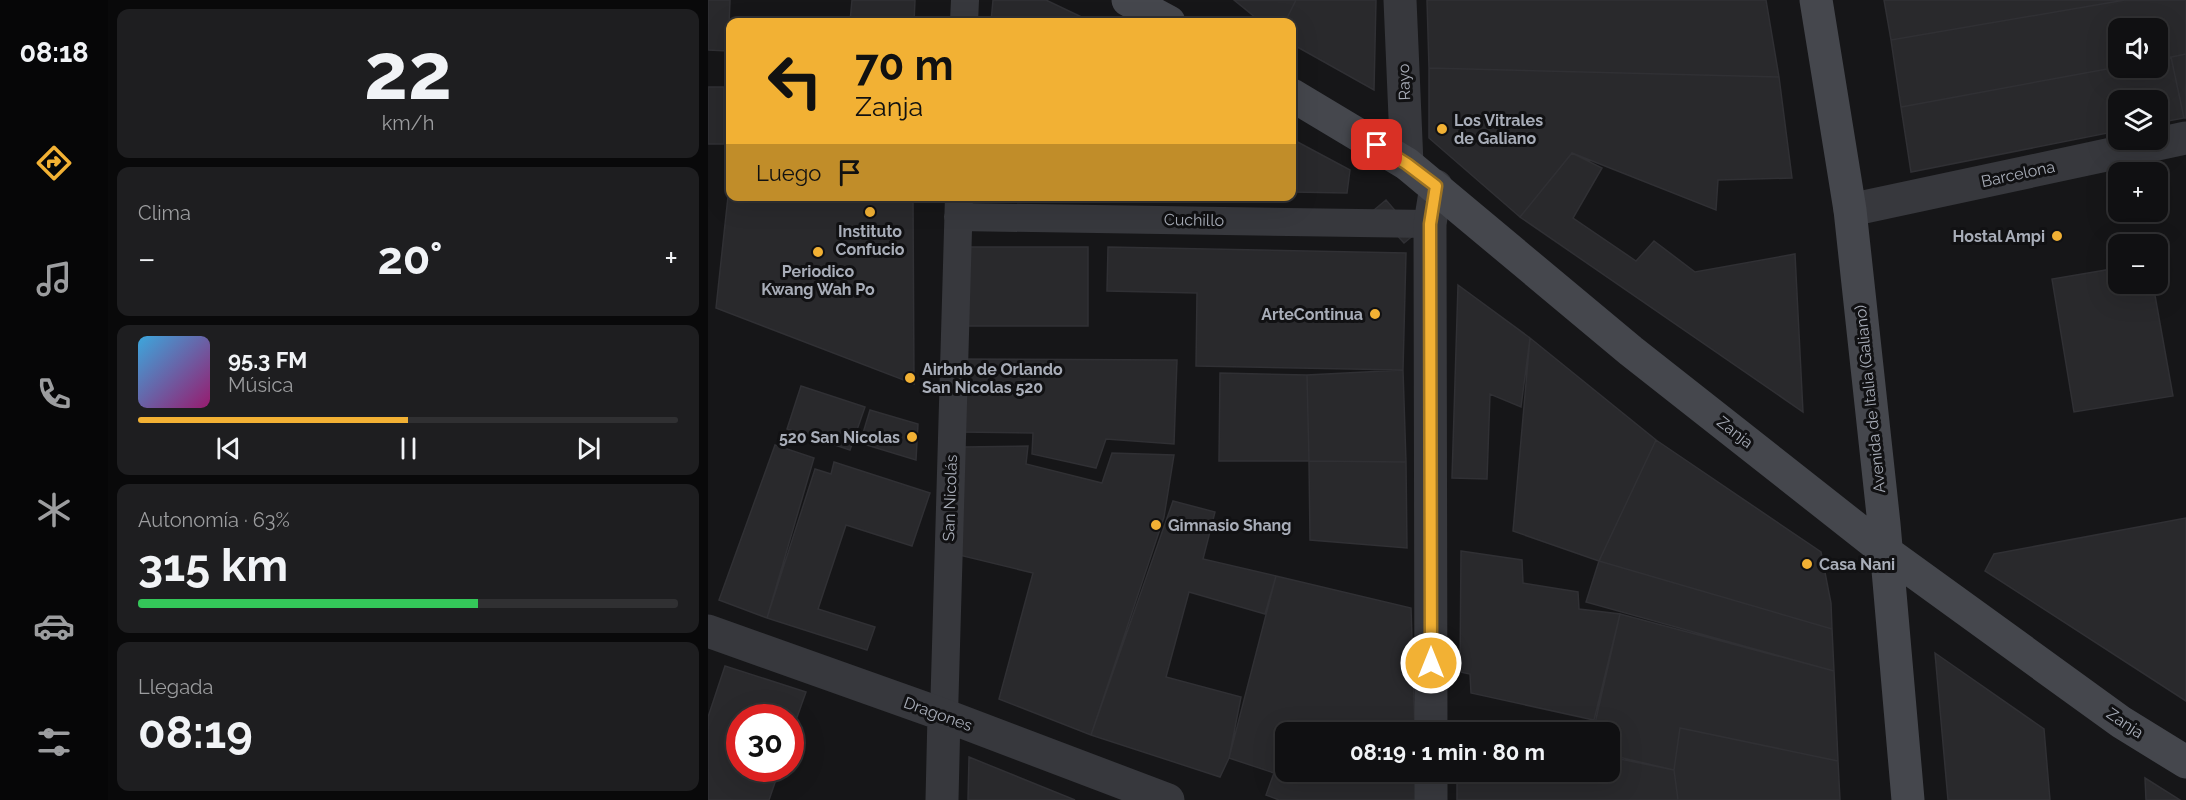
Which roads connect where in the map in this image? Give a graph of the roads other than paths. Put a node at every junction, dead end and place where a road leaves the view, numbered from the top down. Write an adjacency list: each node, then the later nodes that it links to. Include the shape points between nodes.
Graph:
1 (965, 0): 5 (street)
2 (1128, 0): 6 (main road)
3 (1400, 0): 9 (street, Rayo)
4 (1816, 0): 12 (main road, Avenida de Italia (Galiano))
5 (964, 18)
6 (1161, 18)
7 (1296, 96): 9 (main road, Zanja)
8 (2186, 138): 12 (street, Barcelona)
9 (1407, 164): 10 (main road, Zanja)
10 (1436, 186): 13 (street); 14 (main road, Zanja, via 1632,351)
11 (958, 207): 13 (street, Cuchillo); 16 (street, San Nicolás)
12 (1850, 210): 14 (main road, Avenida de Italia (Galiano))
13 (1430, 224): 17 (street)
14 (1885, 551): 18 (main road, Zanja, via 2121,722); 23 (main road, Avenida de Italia (Galiano))
15 (708, 631): 16 (street, Dragones)
16 (944, 715): 20 (street, San Nicolás); 21 (street, Dragones)
17 (1431, 722)
18 (2186, 762)
19 (1431, 782): 22 (street)
20 (942, 800)
21 (1168, 800)
22 (1431, 800)
23 (1908, 800)

